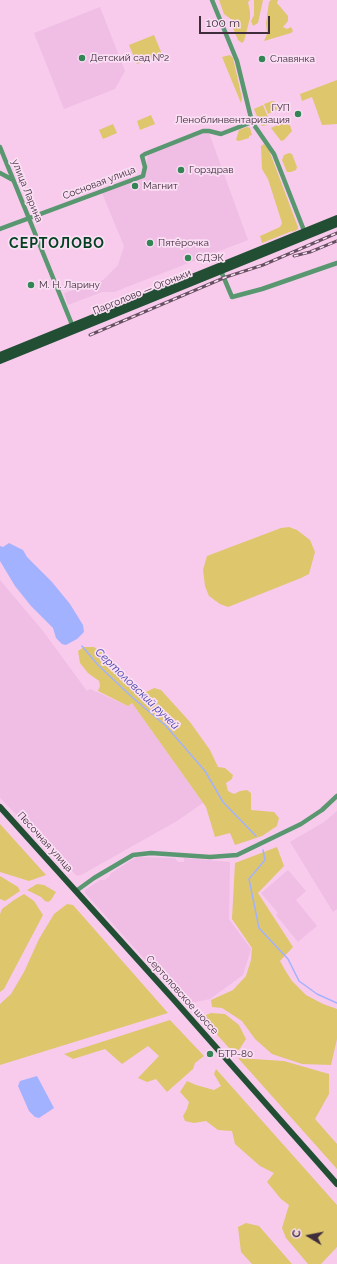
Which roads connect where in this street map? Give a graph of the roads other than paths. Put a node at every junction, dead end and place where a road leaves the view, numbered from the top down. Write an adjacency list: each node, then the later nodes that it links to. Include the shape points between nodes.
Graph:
1 (212, 0): 2 (street, via 237,61)
2 (252, 122): 7 (street, Сосновая улица, via 222,134 203,131 145,154 142,156 145,167 143,176); 10 (street, via 274,154)
3 (0, 147): 5 (street, улица Ларина)
4 (0, 173): 5 (street)
5 (13, 180): 7 (street, улица Ларина)
6 (337, 218): 10 (main road, Парголово — Огоньки)
7 (29, 219): 9 (street, Сосновая улица); 13 (street, улица Ларина)
8 (337, 224): 10 (main road, Парголово — Огоньки)
9 (0, 230)
10 (306, 234): 12 (main road, Парголово — Огоньки); 13 (main road, Парголово — Огоньки)
11 (337, 263): 12 (street, via 232,297)
12 (221, 271): 13 (main road, Парголово — Огоньки)
13 (73, 328): 14 (main road, Парголово — Огоньки); 15 (main road, Парголово — Огоньки)
14 (0, 355)
15 (0, 361)
16 (337, 796): 18 (street, via 302,824 237,855 133,855)
17 (0, 807): 18 (main road, Песочная улица)
18 (76, 891): 19 (main road, Сертоловское шоссе)
19 (337, 1184)

